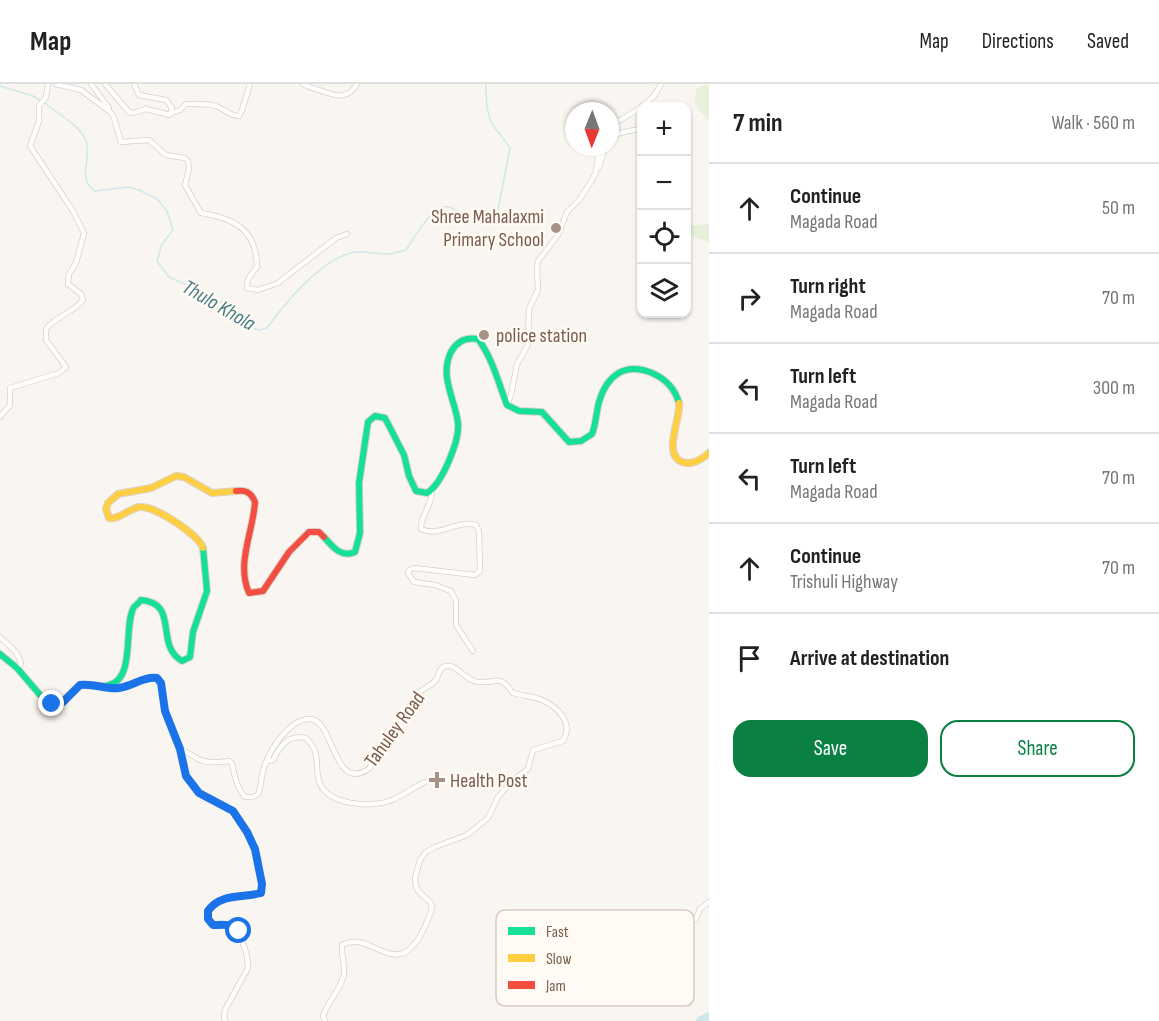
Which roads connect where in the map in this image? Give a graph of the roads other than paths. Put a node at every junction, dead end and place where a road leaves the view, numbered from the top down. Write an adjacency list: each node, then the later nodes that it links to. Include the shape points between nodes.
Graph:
1 (48, 84): 22 (street, via 30,146 84,233 68,279 83,300 46,329 46,340 66,367 59,373 10,388 10,405)
2 (56, 84): 12 (street, via 81,90)
3 (91, 84): 12 (street)
4 (105, 84): 13 (street, via 133,114 146,109 169,116)
5 (134, 84): 13 (street, via 139,94 166,100)
6 (250, 84): 13 (street, via 239,116 208,105 186,104)
7 (303, 84): 8 (street, via 340,96 350,93)
8 (357, 84)
9 (661, 84): 10 (street)
10 (647, 102)
11 (637, 110): 14 (street)
12 (109, 111): 20 (street, via 121,142 149,140 166,156 188,161 185,185 201,213 226,218 242,227 257,256 257,267 246,283 247,288 258,290 278,283)
13 (172, 113)
14 (619, 121)
15 (637, 130): 16 (street)
16 (619, 133)
17 (598, 156): 19 (street)
18 (602, 156): 19 (street)
19 (596, 172): 21 (street, via 538,261 538,290 529,309 528,345 517,364)
20 (346, 234)
21 (507, 405): 23 (street, via 521,412 542,412 569,442 581,441 592,434 600,400 609,383 627,369 641,370 663,379 678,399 680,414 673,443 677,459 693,463); 24 (street, via 482,343 472,338 460,341 447,368 458,436)
22 (0, 417)
23 (709, 453)
24 (432, 490): 26 (street, via 421,529 429,532 468,522 476,525 480,571 475,575 414,568 408,573 414,582 451,591 456,601 456,625); 29 (street, via 416,491 388,423 380,416 372,417 361,465 360,541 355,552 343,554 319,532 309,532 280,563 269,585 254,593 247,590 244,574 246,546 256,510 249,492 212,493 179,476 151,488 116,495 105,508 108,518 144,506 198,539 204,549 207,591 193,632 190,657 182,661 173,656 159,606 151,601 140,602 129,622 124,670 113,684)
25 (0, 637): 28 (street, via 21,660)
26 (473, 651)
27 (0, 654): 28 (street)
28 (17, 668): 29 (street, via 47,703 63,702 80,685)
29 (100, 686): 30 (street, via 132,686 147,678 157,678 170,728)
30 (180, 749): 31 (street, Tahuley Road, via 206,762 229,761 245,797 258,794); 35 (street, via 186,776 194,787 233,811 247,832 262,884 258,895 229,897 208,911 213,925 235,926 249,962 246,975 225,1010)
31 (267, 761): 32 (street, via 273,760 286,741 306,738 316,749 318,777 326,793 346,803 392,800); 36 (street, Tahuley Road, via 272,747 284,734 300,722 312,719 324,728 343,767 351,772 369,770 376,752 411,702 435,681 445,666 474,682 507,683 513,693 543,700 567,722 563,741 533,750 528,769 498,797 488,818 467,835 426,852 420,860 416,887 432,907 411,949 388,954 358,942 342,945 342,982 326,1008)
32 (425, 782)
33 (709, 902): 34 (street)
34 (694, 920)
35 (226, 1021)
36 (325, 1021)

